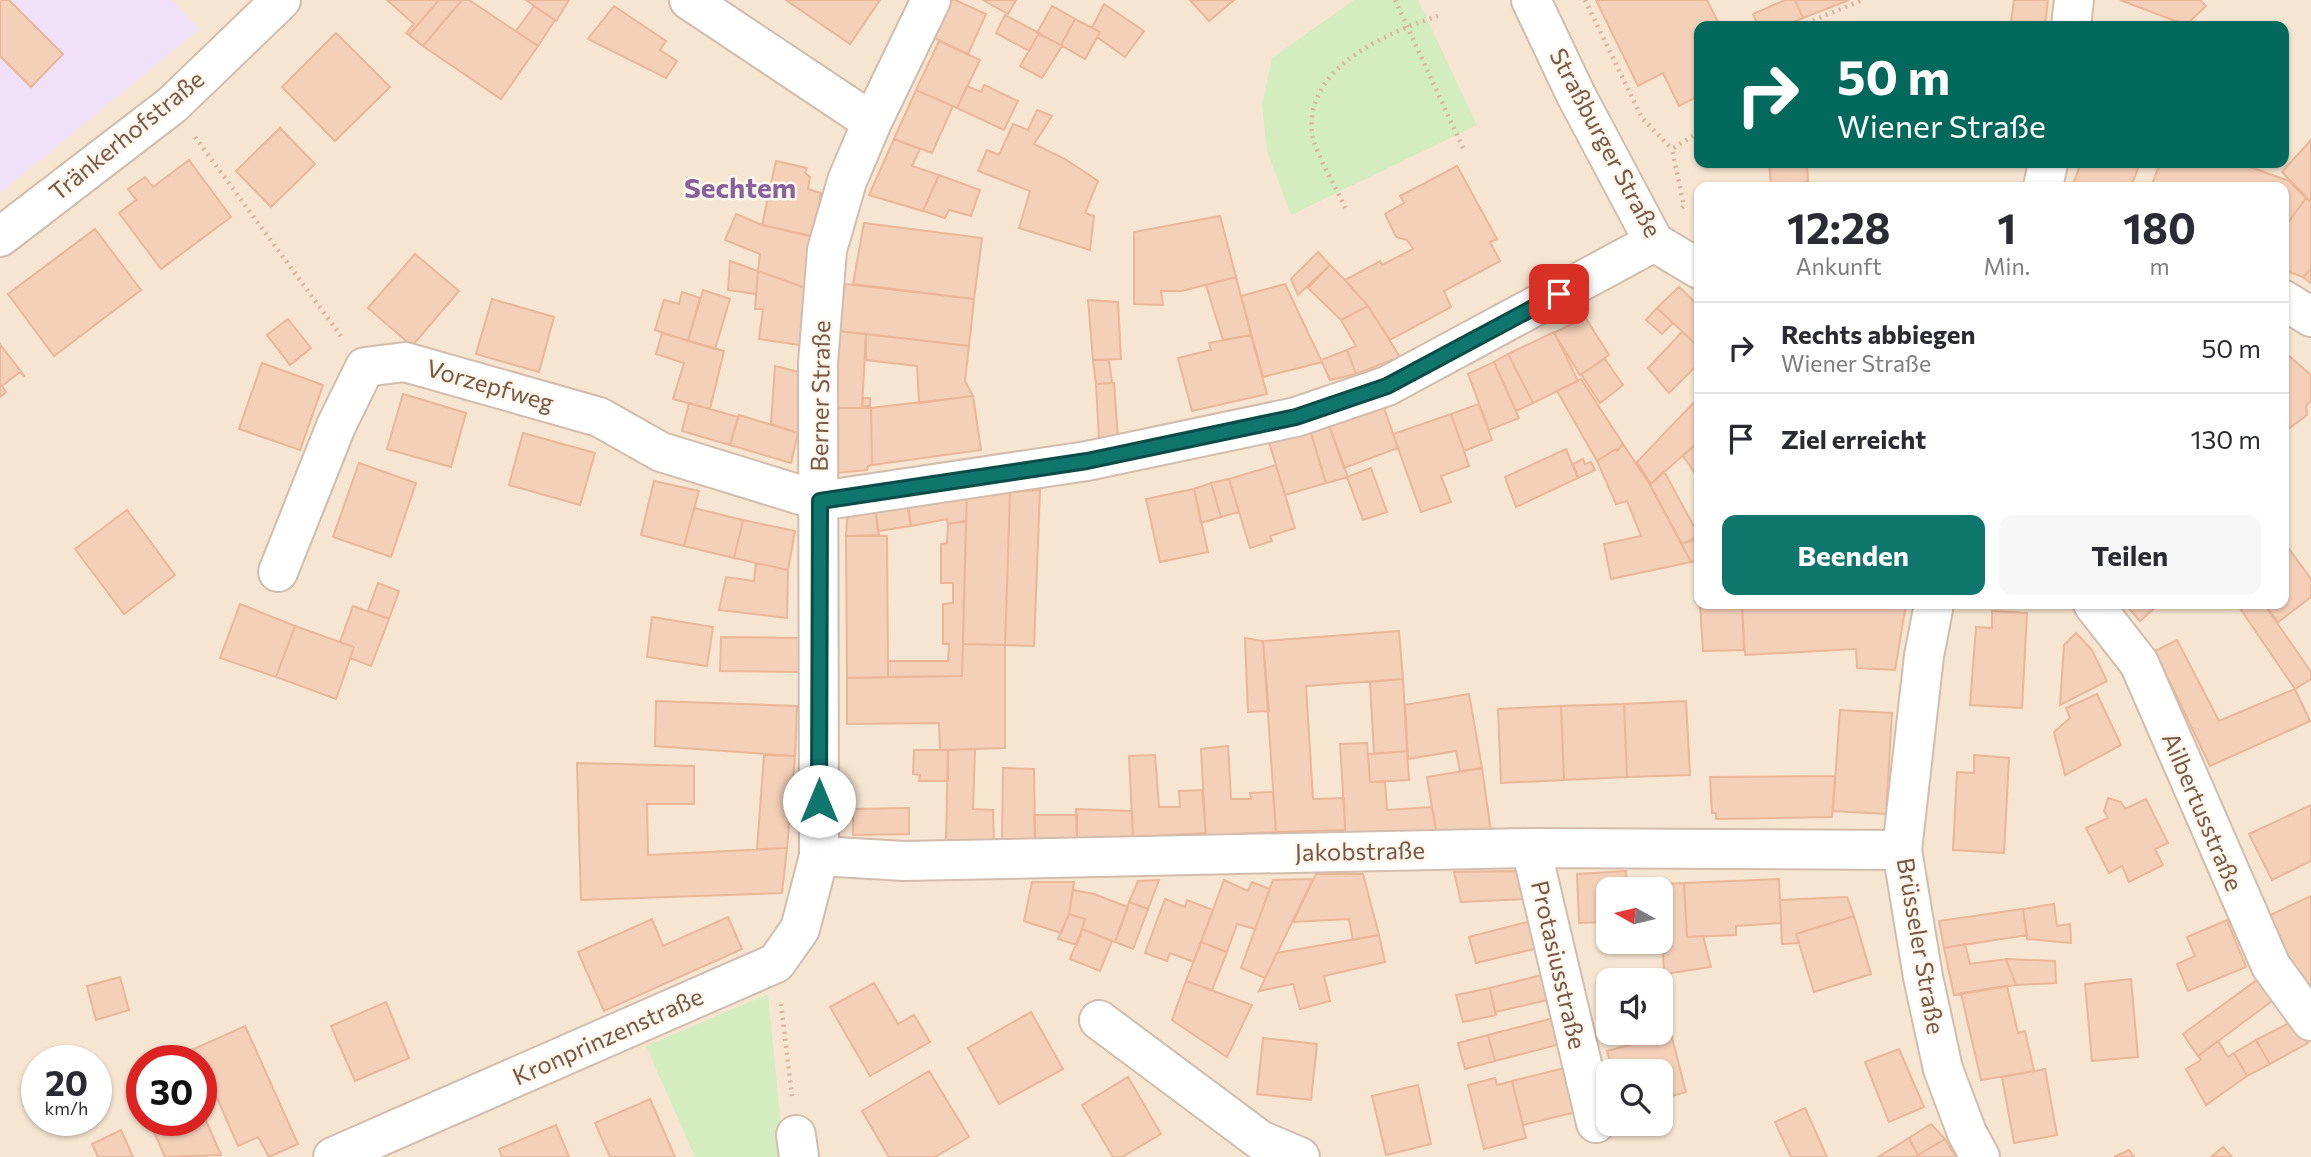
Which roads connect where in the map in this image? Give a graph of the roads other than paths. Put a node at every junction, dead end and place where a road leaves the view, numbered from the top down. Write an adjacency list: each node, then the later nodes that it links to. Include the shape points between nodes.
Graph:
1 (281, 0): 8 (street, Tränkerhofstraße, via 172,105)
2 (689, 0): 7 (street)
3 (931, 0): 7 (street, Berner Straße)
4 (1531, 0): 9 (street, Straßburger Straße)
5 (2074, 0): 6 (street)
6 (2072, 21)
7 (872, 122): 13 (street, Berner Straße, via 847,181 827,250 818,362)
8 (0, 237)
9 (1654, 242): 10 (street, Straßburger Straße); 13 (street, via 1387,386 1296,417 1087,461)
10 (1694, 266)
11 (2289, 303): 12 (street)
12 (2311, 317)
13 (820, 501): 14 (street, Vorzepfweg, via 661,452 599,417 405,362 365,368 336,426); 19 (street, Berner Straße)
14 (278, 572)
15 (1933, 609): 18 (street, Brüsseler Straße)
16 (2097, 609): 21 (street, Ailbertusstraße, via 2139,663 2272,966)
17 (1531, 848): 18 (street, Jakobstraße); 19 (street, Jakobstraße, via 904,861); 22 (street, Protasiusstraße)
18 (1902, 850): 25 (street, Brüsseler Straße, via 1943,1069 1966,1133)
19 (819, 856): 23 (street, Kronprinzenstraße, via 800,929 776,963)
20 (1099, 1020): 24 (street, via 1260,1140)
21 (2311, 1021)
22 (1596, 1123)
23 (341, 1155)
24 (1300, 1157)
25 (1980, 1157)

